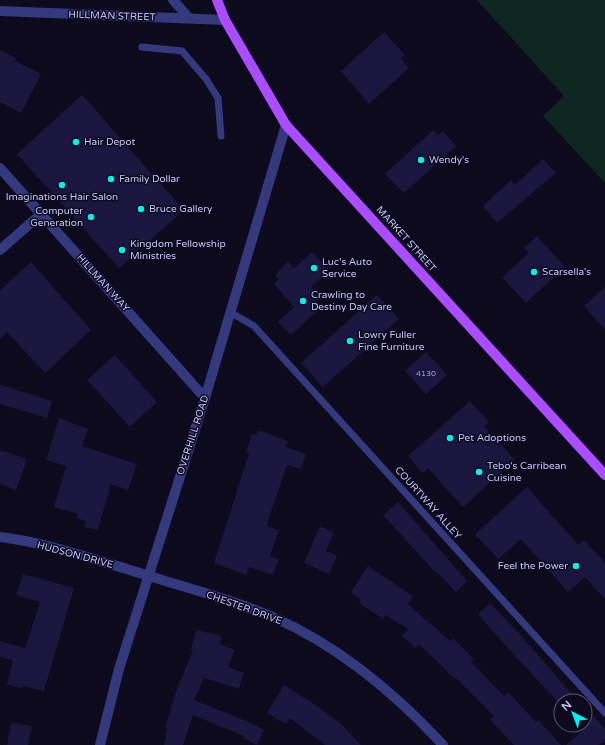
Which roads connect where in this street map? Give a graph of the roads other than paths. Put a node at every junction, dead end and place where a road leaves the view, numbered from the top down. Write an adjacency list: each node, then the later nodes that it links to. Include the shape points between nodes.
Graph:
1 (173, 0): 4 (street)
2 (217, 0): 5 (main road, MARKET STREET)
3 (0, 11): 4 (street, HILLMAN STREET)
4 (189, 18): 5 (street, HILLMAN STREET)
5 (225, 20): 7 (main road, MARKET STREET)
6 (142, 48): 8 (lane, via 182,51 206,79 218,98)
7 (286, 125): 12 (street, OVERHILL ROAD); 14 (main road, MARKET STREET)
8 (221, 136)
9 (0, 168): 10 (street, HILLMAN WAY)
10 (41, 214): 11 (street); 13 (street, HILLMAN WAY)
11 (0, 250)
12 (230, 312): 13 (street, OVERHILL ROAD); 17 (lane, COURTWAY ALLEY, via 254,326)
13 (205, 398): 16 (street, OVERHILL ROAD)
14 (605, 475)
15 (0, 537): 16 (street, HUDSON DRIVE, via 71,552)
16 (149, 576): 18 (street, OVERHILL ROAD, via 119,669); 19 (street, CHESTER DRIVE, via 272,616 315,638 355,663 394,695)
17 (605, 713)
18 (100, 745)
19 (443, 745)

